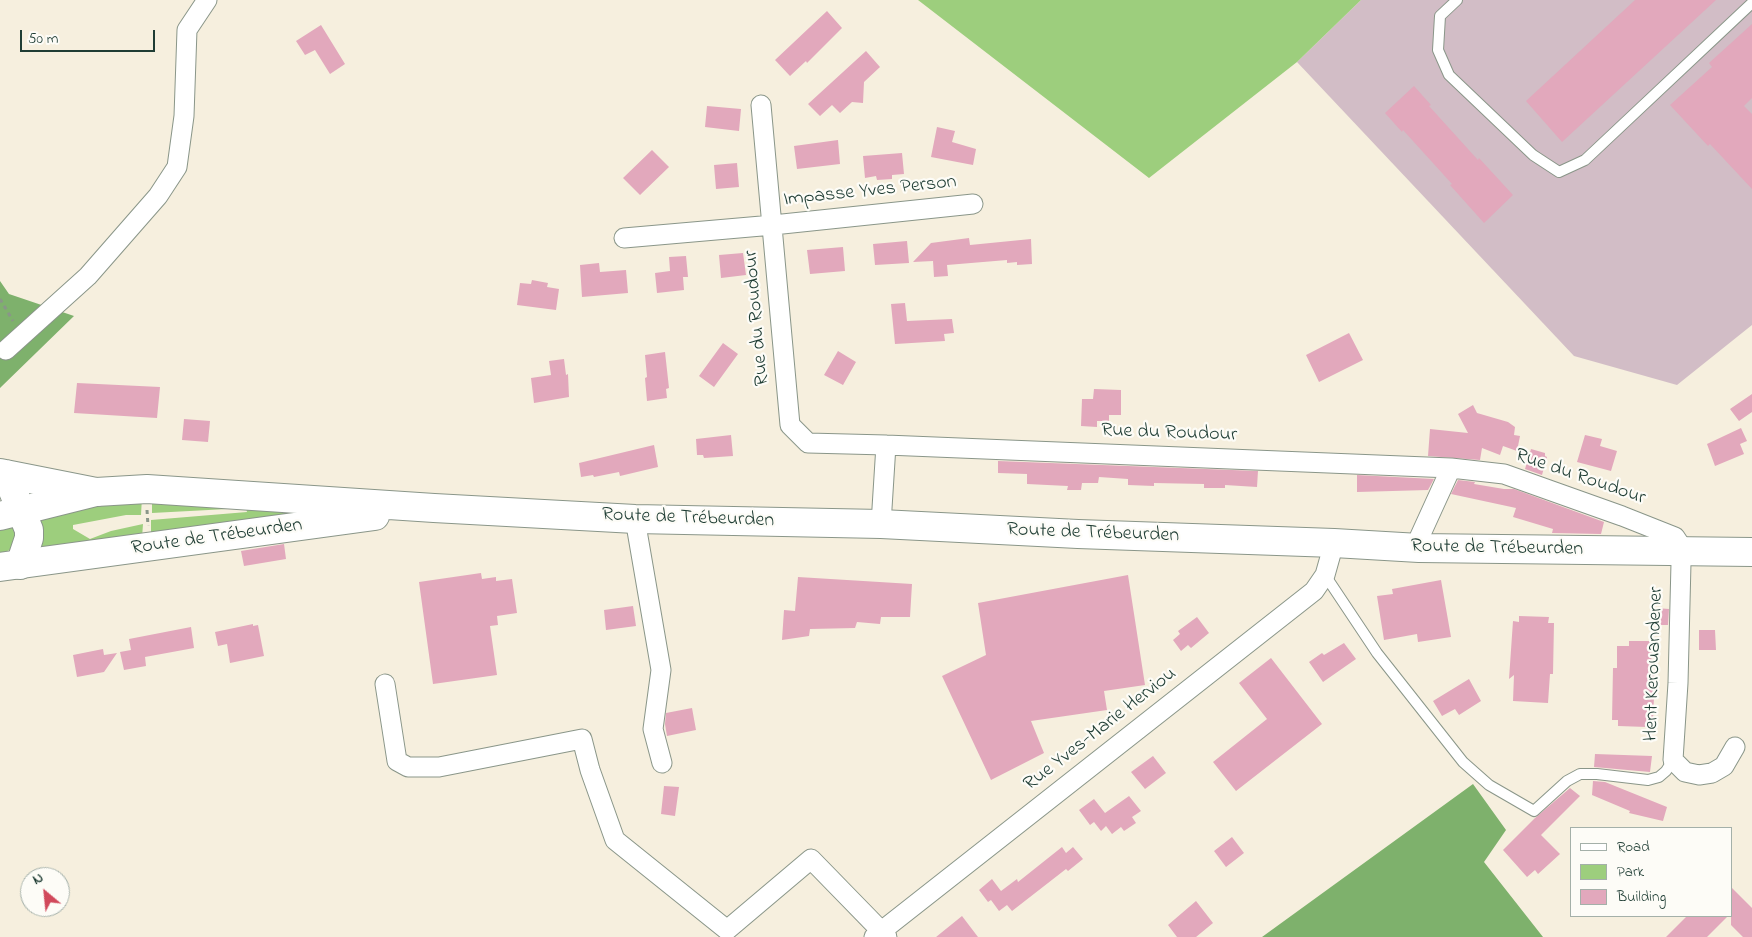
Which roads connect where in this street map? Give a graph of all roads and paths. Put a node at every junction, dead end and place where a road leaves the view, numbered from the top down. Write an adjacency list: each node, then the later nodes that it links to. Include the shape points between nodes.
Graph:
1 (207, 0): 8 (street, via 187,30 184,116 176,167 158,196 88,276)
2 (1457, 0): 3 (lane, via 1440,16 1438,50 1449,75 1533,155 1559,172 1586,160)
3 (1752, 3)
4 (761, 105): 6 (street, Rue du Roudour)
5 (973, 204): 6 (street, Impasse Yves Person)
6 (773, 225): 7 (street, Impasse Yves Person); 9 (street, Rue du Roudour, via 790,425 808,443)
7 (624, 238)
8 (2, 349)
9 (886, 445): 10 (street, Rue du Roudour); 17 (street)
10 (1451, 468): 20 (street, via 1420,536); 21 (street, Rue du Roudour, via 1504,474 1622,516 1675,537)
11 (3, 473): 13 (main road); 15 (main road)
12 (147, 490): 13 (main road, Route de Trébeurden); 14 (main road, Route de Trébeurden); 19 (path)
13 (96, 492): 15 (main road, Route de Trébeurden)
14 (434, 508): 16 (main road, Route de Trébeurden); 19 (main road, Route de Trébeurden)
15 (10, 513): 23 (main road, via 29,530 29,538)
16 (635, 519): 17 (main road, Route de Trébeurden); 28 (street, via 661,670 653,730)
17 (881, 524): 18 (main road, Route de Trébeurden)
18 (1334, 543): 20 (main road, Route de Trébeurden); 24 (street, Rue Yves-Marie Herviou)
19 (148, 548): 23 (main road, Route de Trébeurden)
20 (1419, 548): 21 (main road, Route de Trébeurden)
21 (1685, 552): 22 (main road, Route de Trébeurden); 27 (street, Hent Kerouandener)
22 (1752, 552)
23 (10, 566)
24 (1325, 575): 27 (lane, via 1377,653 1463,762 1489,785 1534,811 1566,781 1580,774 1648,780 1659,777); 29 (street, Rue Yves-Marie Herviou, via 1314,591)
25 (385, 684): 29 (street, via 397,761 408,767 439,767 582,739 615,840 727,930 811,859)
26 (1735, 747): 27 (street, Hent Kerouandener, via 1724,766 1699,775 1685,772)
27 (1673, 760)
28 (662, 764)
29 (881, 935)

